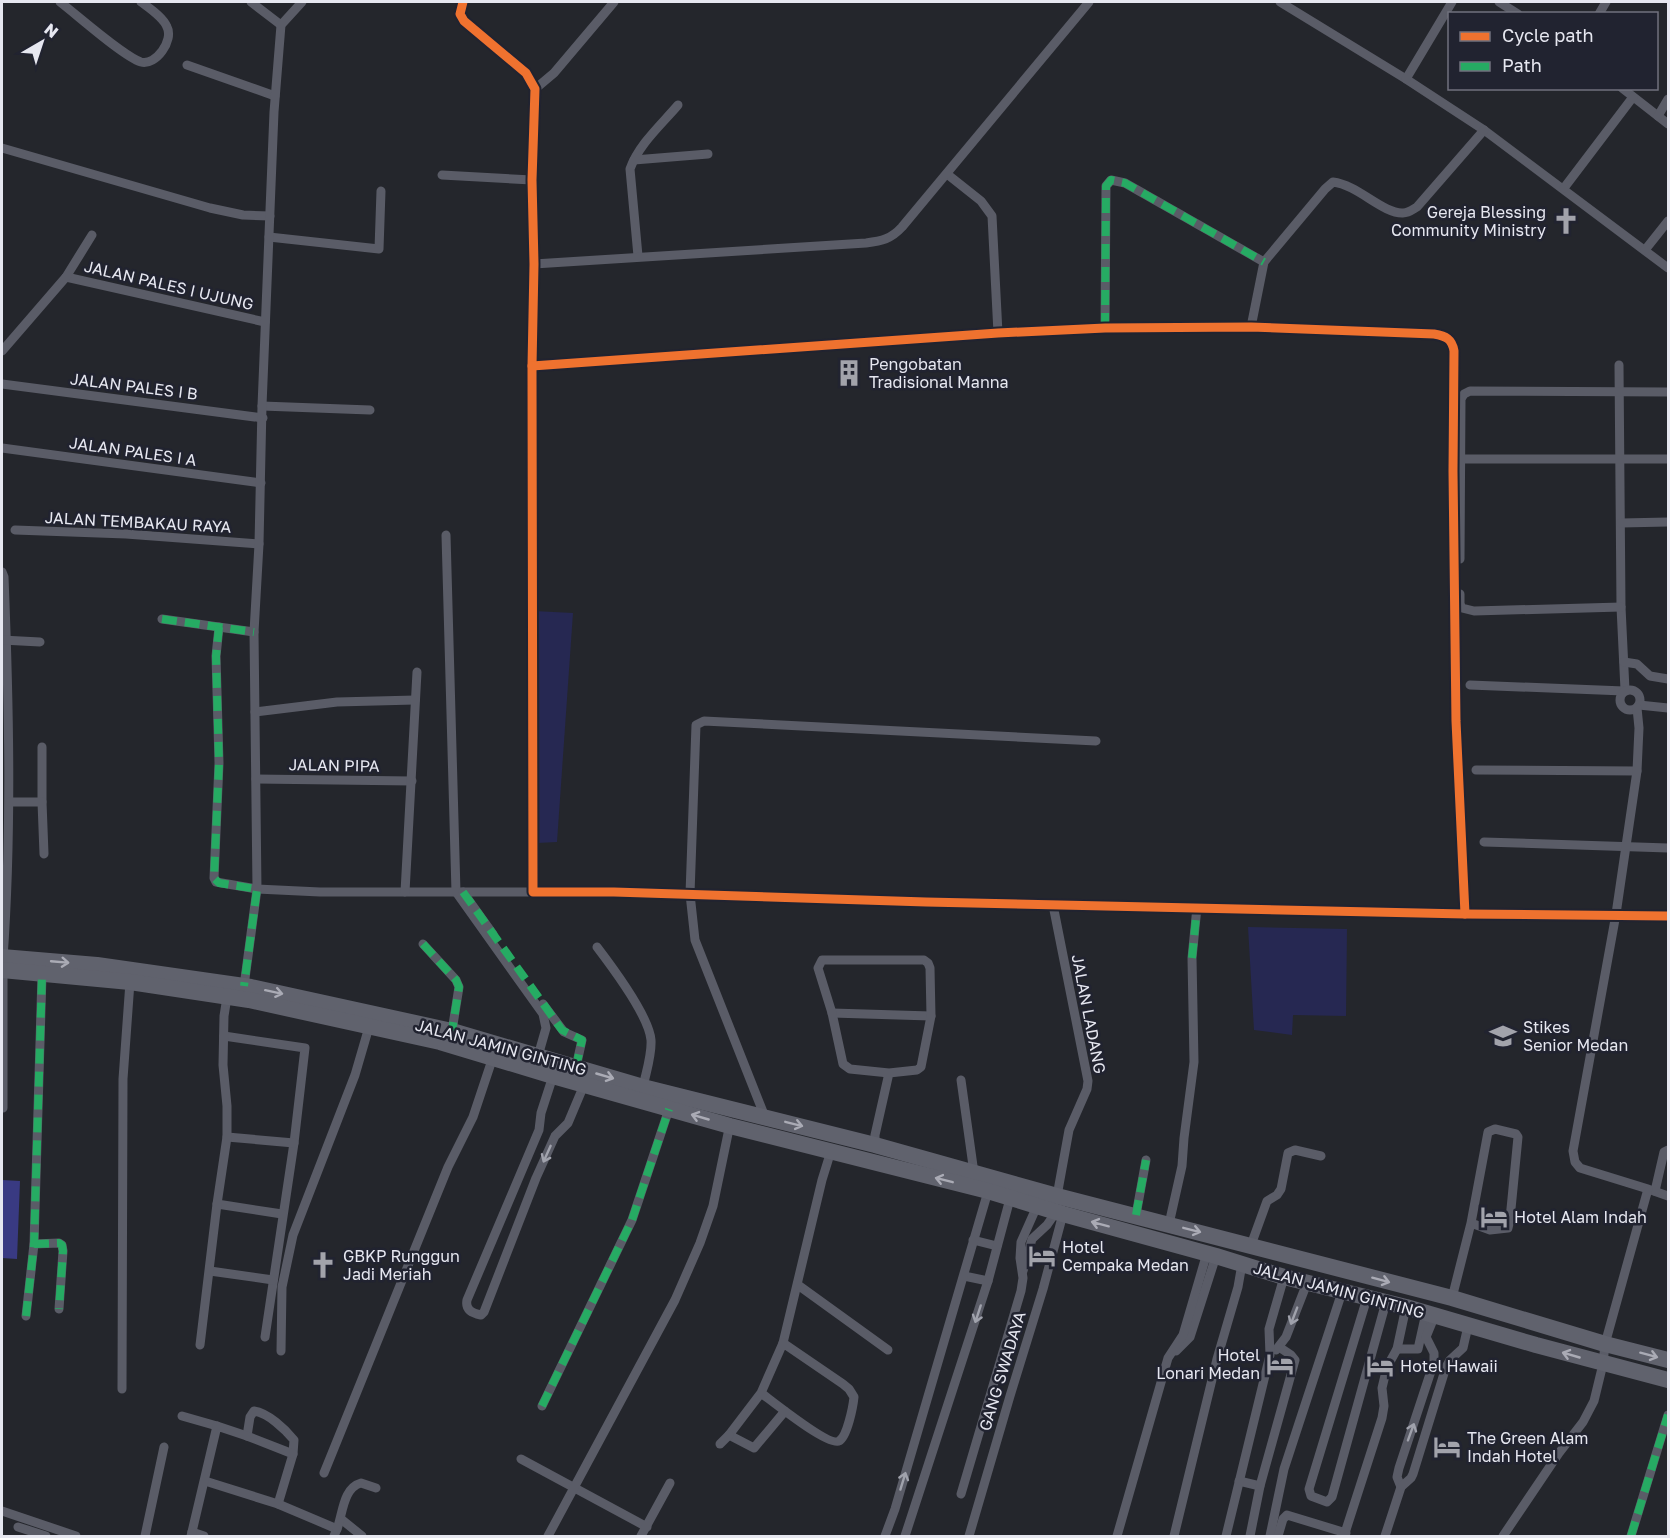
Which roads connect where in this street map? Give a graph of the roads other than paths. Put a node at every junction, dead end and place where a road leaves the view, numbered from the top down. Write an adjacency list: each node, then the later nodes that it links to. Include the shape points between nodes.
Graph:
1 (60, 2): 2 (street, via 123,51 147,62 163,50 169,36 168,27)
2 (141, 2)
3 (251, 2): 12 (street)
4 (302, 2): 12 (street)
5 (463, 2): 15 (street, via 460,14 464,21 526,73)
6 (614, 2): 15 (street, via 554,73)
7 (1089, 2): 27 (street)
8 (1280, 2): 14 (street)
9 (1452, 2): 14 (street)
10 (1500, 2): 11 (street)
11 (1515, 12)
12 (281, 25): 17 (street)
13 (187, 65): 17 (street)
14 (1406, 79): 23 (street)
15 (535, 89): 29 (street)
16 (1624, 90): 18 (street)
17 (275, 96): 32 (street)
18 (1633, 98): 21 (street); 30 (street)
19 (1668, 99): 21 (street)
20 (678, 105): 26 (street)
21 (1658, 116): 22 (street)
22 (1668, 124)
23 (1484, 130): 30 (street); 38 (street, via 1409,212 1395,212 1345,183 1333,182)
24 (2, 148): 32 (street, via 210,208)
25 (708, 154): 26 (street)
26 (634, 160): 37 (street, via 630,170)
27 (947, 174): 37 (street, via 892,238 884,241); 45 (street, via 981,201 992,216)
28 (442, 175): 29 (street)
29 (532, 180): 39 (street)
30 (1564, 188): 36 (street)
31 (381, 191): 35 (street, via 379,249)
32 (270, 216): 35 (street)
33 (1668, 221): 36 (street)
34 (92, 235): 41 (street)
35 (269, 237): 42 (street)
36 (1645, 249): 40 (street)
37 (638, 256): 39 (street)
38 (1264, 262): 43 (street); 44 (street, via 1125,183 1111,180 1106,186)
39 (534, 264): 48 (street)
40 (1668, 268)
41 (66, 277): 42 (street, JALAN PALES I UJUNG); 46 (street)
42 (265, 322): 52 (street)
43 (1251, 327): 44 (street); 101 (street, via 1434,334 1453,343 1456,721)
44 (1106, 328): 45 (street)
45 (998, 333): 48 (street)
46 (2, 351)
47 (1619, 365): 50 (street)
48 (532, 366): 97 (street)
49 (2, 384): 54 (street, JALAN PALES I B)
50 (1620, 392): 51 (street); 56 (street, via 1467,391 1461,399); 58 (street)
51 (1668, 392)
52 (262, 406): 53 (street); 54 (street)
53 (370, 410)
54 (263, 418): 59 (street)
55 (2, 448): 59 (street, JALAN PALES I A)
56 (1460, 459): 58 (street); 66 (street, via 1462,608 1474,611)
57 (1668, 459): 58 (street)
58 (1620, 460): 61 (street)
59 (261, 483): 64 (street)
60 (1668, 522): 61 (street)
61 (1622, 523): 66 (street)
62 (15, 530): 64 (street, JALAN TEMBAKAU RAYA)
63 (446, 535): 96 (street)
64 (259, 544): 69 (street)
65 (2, 572): 70 (street)
66 (1622, 607): 72 (street)
67 (162, 619): 68 (street)
68 (219, 627): 69 (street); 94 (street, via 214,878 219,884)
69 (254, 632): 80 (street)
70 (4, 640): 71 (street); 85 (street)
71 (40, 642)
72 (1624, 663): 74 (street, via 1637,664 1650,676); 76 (street)
73 (417, 672): 77 (street)
74 (1668, 679)
75 (1470, 685): 76 (street)
76 (1625, 691): 78 (street, via 1638,693); 78 (street, via 1620,699 1623,707)
77 (416, 700): 80 (street, via 337,702); 87 (street)
78 (1638, 707): 79 (street); 84 (street)
79 (1668, 708)
80 (255, 712): 86 (street)
81 (1096, 741): 98 (street, via 700,722 695,728)
82 (42, 747): 89 (street)
83 (1476, 770): 84 (street)
84 (1637, 771): 91 (street)
85 (5, 777): 88 (street)
86 (256, 779): 87 (street, JALAN PIPA); 94 (street)
87 (412, 781): 95 (street)
88 (10, 802): 89 (street); 106 (street)
89 (42, 802): 93 (street)
90 (1484, 843): 91 (street)
91 (1625, 846): 92 (street); 102 (street)
92 (1668, 848)
93 (44, 854)
94 (257, 889): 95 (street); 109 (street)
95 (405, 892): 96 (street)
96 (460, 892): 97 (street); 116 (street, via 543,1014 546,1028); 118 (street, via 562,1030 582,1040)
97 (533, 892): 98 (street)
98 (690, 894): 99 (street); 127 (street, via 695,940)
99 (1053, 904): 100 (street); 148 (street, JALAN LADANG, via 1088,1081 1069,1130)
100 (1197, 907): 101 (street); 153 (street, via 1192,958 1194,1062 1182,1166)
101 (1465, 914): 102 (street)
102 (1616, 914): 103 (street); 142 (street, via 1574,1156 1580,1168)
103 (1668, 916)
104 (423, 944): 114 (street, via 459,987)
105 (597, 947): 123 (street, via 649,1029 651,1043)
106 (2, 964): 107 (highway, JALAN JAMIN GINTING); 109 (highway, JALAN JAMIN GINTING, one-way to 109, via 97,965); 124 (street)
107 (42, 975): 108 (highway, JALAN JAMIN GINTING); 156 (street)
108 (130, 982): 110 (highway, JALAN JAMIN GINTING); 196 (street, via 123,1079)
109 (248, 991): 110 (highway, JALAN JAMIN GINTING); 113 (highway, JALAN JAMIN GINTING); 114 (highway, JALAN JAMIN GINTING, one-way to 114)
110 (227, 997): 115 (street)
111 (832, 1013): 112 (street); 112 (street, via 818,968 822,960 924,960 930,968); 119 (street, via 844,1066)
112 (931, 1016): 119 (street, via 920,1069)
113 (369, 1027): 117 (highway, JALAN JAMIN GINTING); 190 (street, via 355,1075 293,1235 282,1287)
114 (452, 1031): 116 (highway, JALAN JAMIN GINTING)
115 (224, 1036): 131 (street); 132 (street, via 305,1048)
116 (538, 1056): 118 (highway, JALAN JAMIN GINTING)
117 (493, 1058): 120 (highway, JALAN JAMIN GINTING); 212 (street, via 473,1117 448,1167)
118 (576, 1067): 123 (highway, JALAN JAMIN GINTING, one-way to 123)
119 (890, 1073): 133 (street)
120 (553, 1076): 122 (highway, JALAN JAMIN GINTING); 129 (street)
121 (961, 1080): 139 (street)
122 (584, 1086): 125 (highway, JALAN JAMIN GINTING); 130 (street, via 568,1124)
123 (643, 1087): 126 (highway, JALAN JAMIN GINTING)
124 (3, 1107)
125 (669, 1109): 128 (highway, JALAN JAMIN GINTING, one-way to 125); 199 (street, via 632,1220)
126 (735, 1109): 127 (highway, JALAN JAMIN GINTING); 128 (street)
127 (765, 1117): 133 (highway, JALAN JAMIN GINTING, one-way to 133)
128 (730, 1126): 135 (highway, JALAN JAMIN GINTING); 219 (street, via 713,1206 700,1243 675,1300)
129 (539, 1130): 130 (street); 138 (street)
130 (555, 1136): 140 (street, one-way to 140)
131 (227, 1137): 132 (street); 145 (street)
132 (294, 1143): 150 (street)
133 (875, 1145): 139 (highway, JALAN JAMIN GINTING)
134 (1668, 1150): 142 (street)
135 (831, 1151): 141 (highway, JALAN JAMIN GINTING, one-way to 135); 171 (street)
136 (1321, 1156): 158 (street, via 1295,1150 1288,1153 1281,1190 1267,1201)
137 (1146, 1160): 151 (street)
138 (522, 1173): 140 (street); 146 (street)
139 (974, 1173): 141 (highway, JALAN JAMIN GINTING)
140 (536, 1178): 149 (street)
141 (990, 1184): 143 (highway, JALAN JAMIN GINTING); 155 (street)
142 (1652, 1190): 144 (street); 185 (street)
143 (1012, 1191): 147 (highway, JALAN JAMIN GINTING); 148 (highway, JALAN JAMIN GINTING); 159 (street)
144 (1668, 1196)
145 (217, 1204): 150 (street); 163 (street)
146 (508, 1204): 149 (street); 154 (street)
147 (1037, 1206): 148 (highway, JALAN JAMIN GINTING); 164 (street, via 1021,1242)
148 (1059, 1207): 151 (highway, JALAN JAMIN GINTING); 160 (highway, JALAN JAMIN GINTING, one-way to 148); 164 (street, via 1032,1239); 237 (street, GANG SWADAYA, via 1043,1289)
149 (524, 1210): 157 (street)
150 (282, 1214): 168 (street)
151 (1136, 1215): 153 (highway, JALAN JAMIN GINTING)
152 (1471, 1223): 152 (street, via 1488,1132 1492,1129 1516,1134 1508,1228 1490,1230); 174 (street)
153 (1169, 1224): 158 (highway, JALAN JAMIN GINTING, one-way to 158)
154 (493, 1238): 157 (street); 162 (street)
155 (973, 1240): 159 (street); 166 (street)
156 (34, 1244): 177 (street, via 62,1245); 179 (street)
157 (510, 1245): 165 (street)
158 (1251, 1245): 174 (highway, JALAN JAMIN GINTING, one-way to 174)
159 (998, 1246): 169 (street)
160 (1212, 1254): 161 (highway, JALAN JAMIN GINTING); 238 (street, via 1190,1337 1168,1358)
161 (1242, 1264): 167 (highway, JALAN JAMIN GINTING); 239 (street)
162 (481, 1269): 165 (street); 165 (street, via 467,1300 471,1312 483,1314)
163 (210, 1271): 168 (street); 186 (street)
164 (1023, 1271): 220 (street, via 1014,1315)
165 (499, 1276)
166 (964, 1276): 169 (street); 235 (street, one-way to 166)
167 (1284, 1277): 170 (highway, JALAN JAMIN GINTING); 181 (street)
168 (273, 1280): 182 (street)
169 (988, 1281): 236 (street, one-way to 236)
170 (1307, 1283): 172 (highway, JALAN JAMIN GINTING); 183 (street, one-way to 183)
171 (798, 1284): 184 (street); 189 (street)
172 (1342, 1292): 173 (highway, JALAN JAMIN GINTING); 242 (street, via 1284,1469)
173 (1367, 1298): 175 (highway, JALAN JAMIN GINTING); 175 (street, via 1309,1490 1311,1496 1327,1502 1332,1497)
174 (1452, 1298): 185 (highway, JALAN JAMIN GINTING)
175 (1386, 1302): 176 (highway, JALAN JAMIN GINTING)
176 (1406, 1307): 178 (highway, JALAN JAMIN GINTING); 188 (street)
177 (59, 1309)
178 (1431, 1314): 180 (highway, JALAN JAMIN GINTING); 188 (street, via 1418,1349); 195 (street, via 1426,1337 1434,1358)
179 (26, 1316)
180 (1468, 1326): 193 (highway, JALAN JAMIN GINTING, one-way to 180); 197 (street, via 1463,1348 1448,1363)
181 (1269, 1329): 183 (street); 191 (street)
182 (265, 1337)
183 (1286, 1337): 187 (street)
184 (783, 1342): 198 (street); 200 (street, via 843,1384 854,1397 845,1436 839,1442 830,1442)
185 (1605, 1344): 192 (highway, JALAN JAMIN GINTING, one-way to 192); 193 (street)
186 (200, 1345)
187 (1279, 1347): 191 (street); 216 (street, via 1295,1360)
188 (1397, 1348): 227 (street, via 1387,1367 1382,1418)
189 (888, 1350)
190 (281, 1351)
191 (1269, 1355): 214 (street)
192 (1668, 1360)
193 (1603, 1364): 194 (highway, JALAN JAMIN GINTING); 245 (street, via 1594,1401 1583,1422)
194 (1668, 1380)
195 (1427, 1387): 197 (street); 209 (street, one-way to 195)
196 (122, 1389)
197 (1439, 1391): 211 (street)
198 (760, 1393): 200 (street); 204 (street)
199 (542, 1406)
200 (785, 1411): 204 (street, via 754,1448)
201 (1668, 1415): 246 (street)
202 (182, 1416): 203 (street)
203 (217, 1426): 205 (street); 213 (street)
204 (729, 1435): 206 (street)
205 (247, 1436): 208 (street); 208 (street, via 250,1417 259,1411 292,1437)
206 (720, 1444)
207 (164, 1447): 230 (street)
208 (293, 1454): 221 (street)
209 (1403, 1455): 211 (street); 217 (street, via 1397,1477)
210 (521, 1459): 219 (street)
211 (1417, 1461): 217 (street, via 1411,1478)
212 (324, 1473)
213 (205, 1481): 221 (street); 226 (street)
214 (1239, 1481): 216 (street); 240 (street)
215 (670, 1483): 224 (street)
216 (1260, 1486): 241 (street)
217 (1401, 1487): 244 (street)
218 (376, 1488): 225 (street, via 361,1483 352,1488)
219 (575, 1489): 224 (street); 233 (street)
220 (961, 1494)
221 (278, 1504): 225 (street)
222 (2, 1511): 229 (street)
223 (18, 1527): 228 (street)
224 (647, 1527): 234 (street)
225 (337, 1528): 232 (street)
226 (191, 1534): 231 (street)
227 (1345, 1535): 243 (street, via 1287,1515)
228 (45, 1536)
229 (76, 1536)
230 (145, 1536)
231 (204, 1536)
232 (362, 1536)
233 (548, 1536)
234 (641, 1536)
235 (885, 1536)
236 (905, 1536)
237 (969, 1536)
238 (1117, 1536)
239 (1174, 1536)
240 (1226, 1536)
241 (1250, 1536)
242 (1270, 1536)
243 (1278, 1536)
244 (1385, 1536)
245 (1503, 1536)
246 (1632, 1536)

